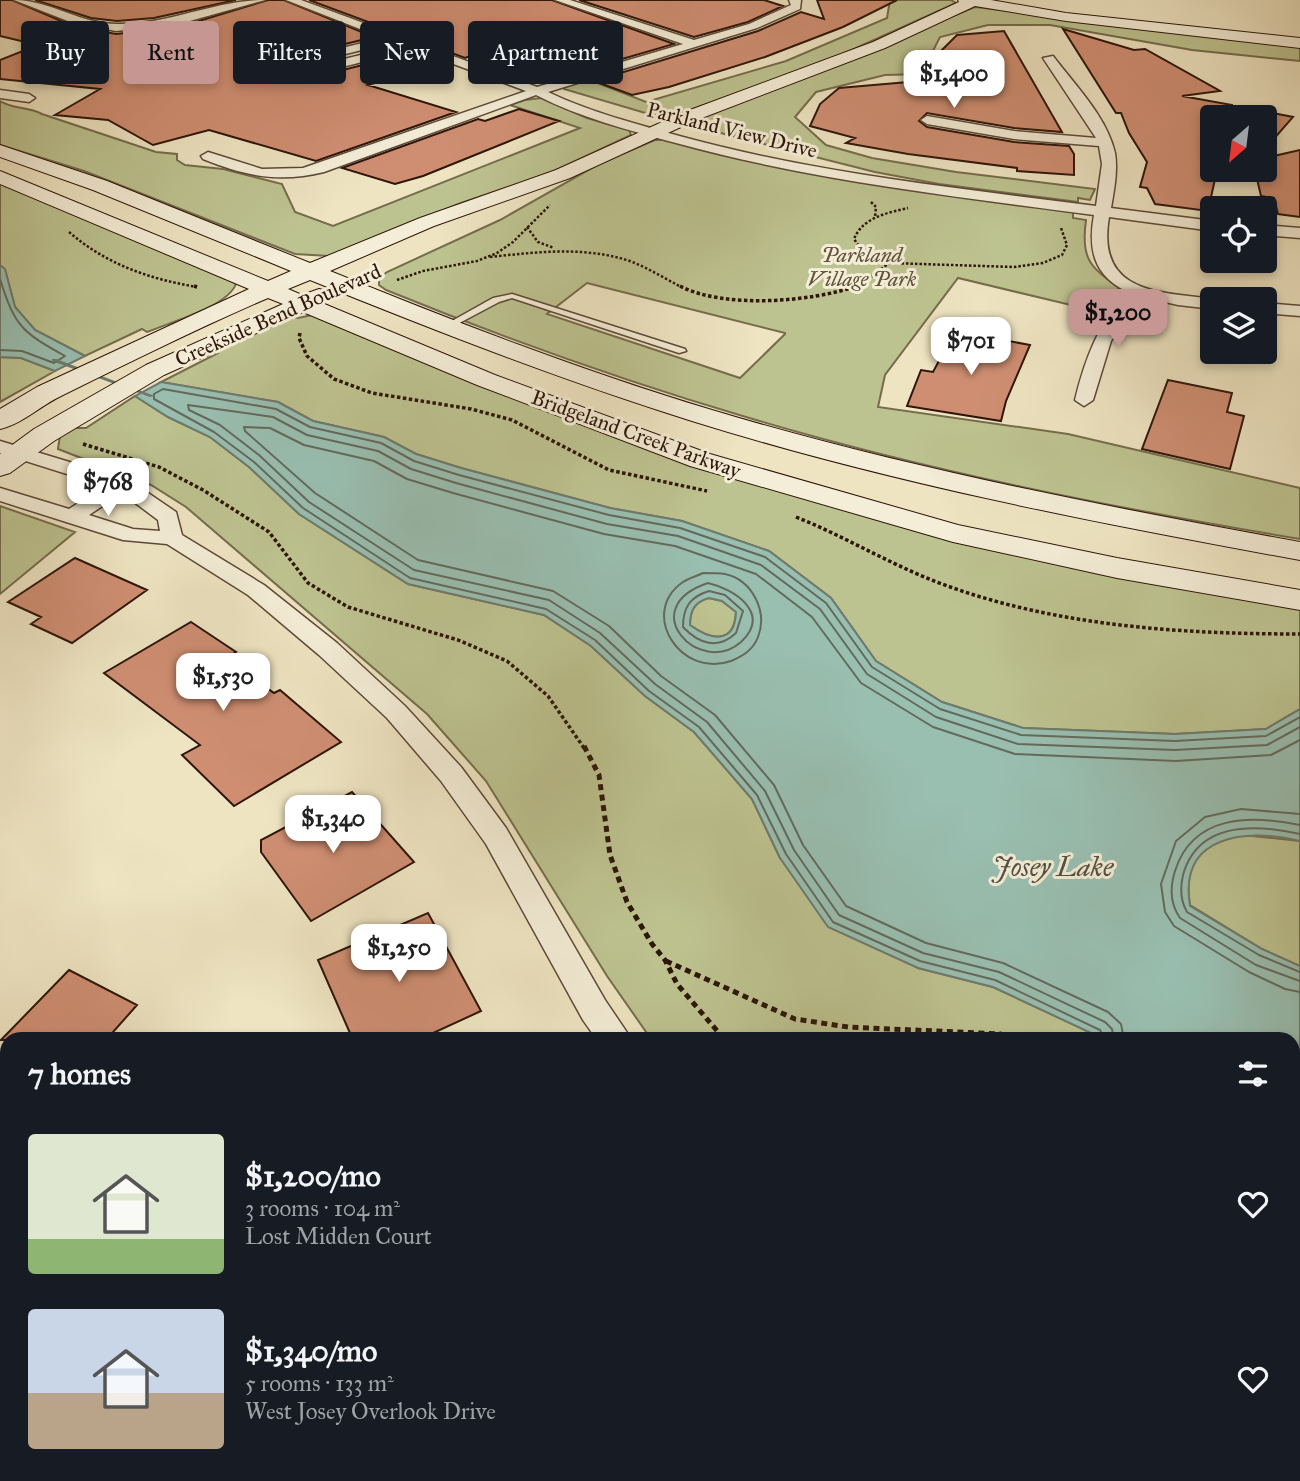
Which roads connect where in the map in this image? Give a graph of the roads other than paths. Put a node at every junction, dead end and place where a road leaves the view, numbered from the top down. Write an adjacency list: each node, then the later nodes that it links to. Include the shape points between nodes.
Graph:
1 (19, 0): 2 (street, via 83,23 115,27 156,24)
2 (260, 0)
3 (291, 0): 7 (street, Parkland View Drive)
4 (560, 0): 9 (street)
5 (794, 0): 9 (street, via 796,7 789,12)
6 (969, 1): 8 (main road, via 1066,17); 18 (main road, Creekside Bend Boulevard, via 868,49)
7 (360, 26)
8 (1300, 43)
9 (695, 44): 14 (street)
10 (360, 46): 12 (street, via 299,61 290,68 311,71)
11 (1049, 58): 20 (street)
12 (360, 59)
13 (454, 61): 14 (street, Parkland View Drive)
14 (537, 91): 18 (street, Parkland View Drive); 19 (street, Parkland View Drive, via 575,109); 22 (street, via 305,173 258,174)
15 (0, 94): 16 (street)
16 (29, 99)
17 (927, 120): 20 (street, via 1019,136)
18 (673, 124): 19 (main road, Creekside Bend Boulevard); 25 (street, Parkland View Drive)
19 (653, 133): 23 (main road, Creekside Bend Boulevard); 25 (street, Parkland View Drive, via 749,159)
20 (1103, 142): 26 (street, via 1108,154)
21 (0, 151): 31 (main road, Bridgeland Creek Parkway, via 88,181)
22 (208, 156)
23 (563, 174): 30 (main road, Creekside Bend Boulevard); 31 (main road, Creekside Bend Boulevard, via 427,222)
24 (0, 177): 34 (main road, Bridgeland Creek Parkway)
25 (923, 187): 26 (street, Parkland View Drive)
26 (1103, 209): 27 (street, Parkland View Drive); 35 (street, via 1097,243 1105,269)
27 (1200, 224)
28 (1277, 231): 29 (street)
29 (1300, 233)
30 (463, 234)
31 (312, 271): 33 (main road, Bridgeland Creek Parkway); 34 (main road, Creekside Bend Boulevard)
32 (385, 276): 33 (main road, Creekside Bend Boulevard)
33 (345, 284): 36 (main road, Creekside Bend Boulevard); 40 (main road, Bridgeland Creek Parkway)
34 (271, 288): 36 (main road, Bridgeland Creek Parkway); 43 (main road, Creekside Bend Boulevard, via 155,340)
35 (1136, 289): 37 (street); 42 (street, via 1105,329)
36 (305, 302): 44 (main road, Creekside Bend Boulevard, via 191,353 71,431); 50 (main road, Bridgeland Creek Parkway, via 572,414 700,460 953,533)
37 (1200, 302)
38 (1277, 309): 39 (street)
39 (1300, 311)
40 (447, 326): 41 (lane, via 512,296); 49 (main road, Bridgeland Creek Parkway, via 611,387 848,458 1122,520)
41 (682, 351)
42 (1084, 400)
43 (11, 414)
44 (7, 455): 45 (street)
45 (122, 484): 47 (street); 48 (street, via 168,517)
46 (0, 494): 47 (street)
47 (72, 516): 48 (street, via 131,535)
48 (172, 538): 51 (street, via 256,590 328,649 396,712 452,774 496,836)
49 (1300, 551)
50 (1300, 600)
51 (610, 1032)

